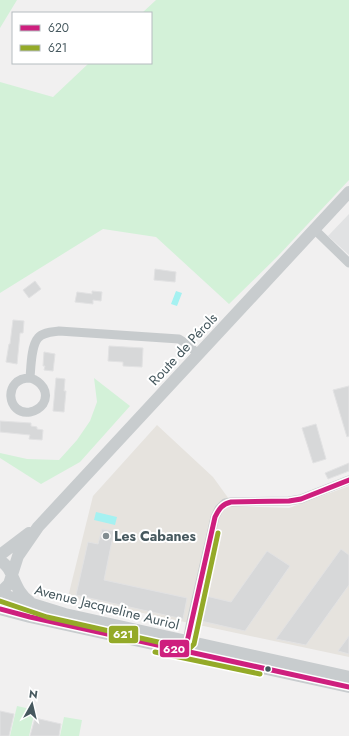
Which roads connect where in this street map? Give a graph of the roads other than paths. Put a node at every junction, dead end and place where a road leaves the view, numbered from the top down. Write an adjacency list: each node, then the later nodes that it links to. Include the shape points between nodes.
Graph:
1 (349, 192): 2 (main road, Route de Pérols)
2 (314, 229): 3 (street); 4 (main road, Route de Pérols)
3 (349, 263)
4 (198, 354): 5 (street, via 179,339 59,331 39,337 35,344); 7 (main road, Route de Pérols)
5 (30, 378)
6 (349, 480): 14 (street, via 302,499 232,502 222,506 212,526)
7 (38, 527): 8 (main road, Route de Pérols); 10 (main road, Route de Pérols, via 18,556)
8 (0, 555)
9 (0, 561): 10 (main road, via 8,567)
10 (12, 577): 11 (main road); 12 (main road, via 20,594)
11 (0, 594): 12 (main road, Avenue Jacqueline Auriol)
12 (34, 605): 14 (main road, Avenue Jacqueline Auriol)
13 (1, 609): 14 (main road, Avenue Jacqueline Auriol, via 30,617)
14 (187, 646): 15 (main road, Avenue Jacqueline Auriol); 16 (main road, Avenue Jacqueline Auriol)
15 (349, 677)
16 (349, 688)

